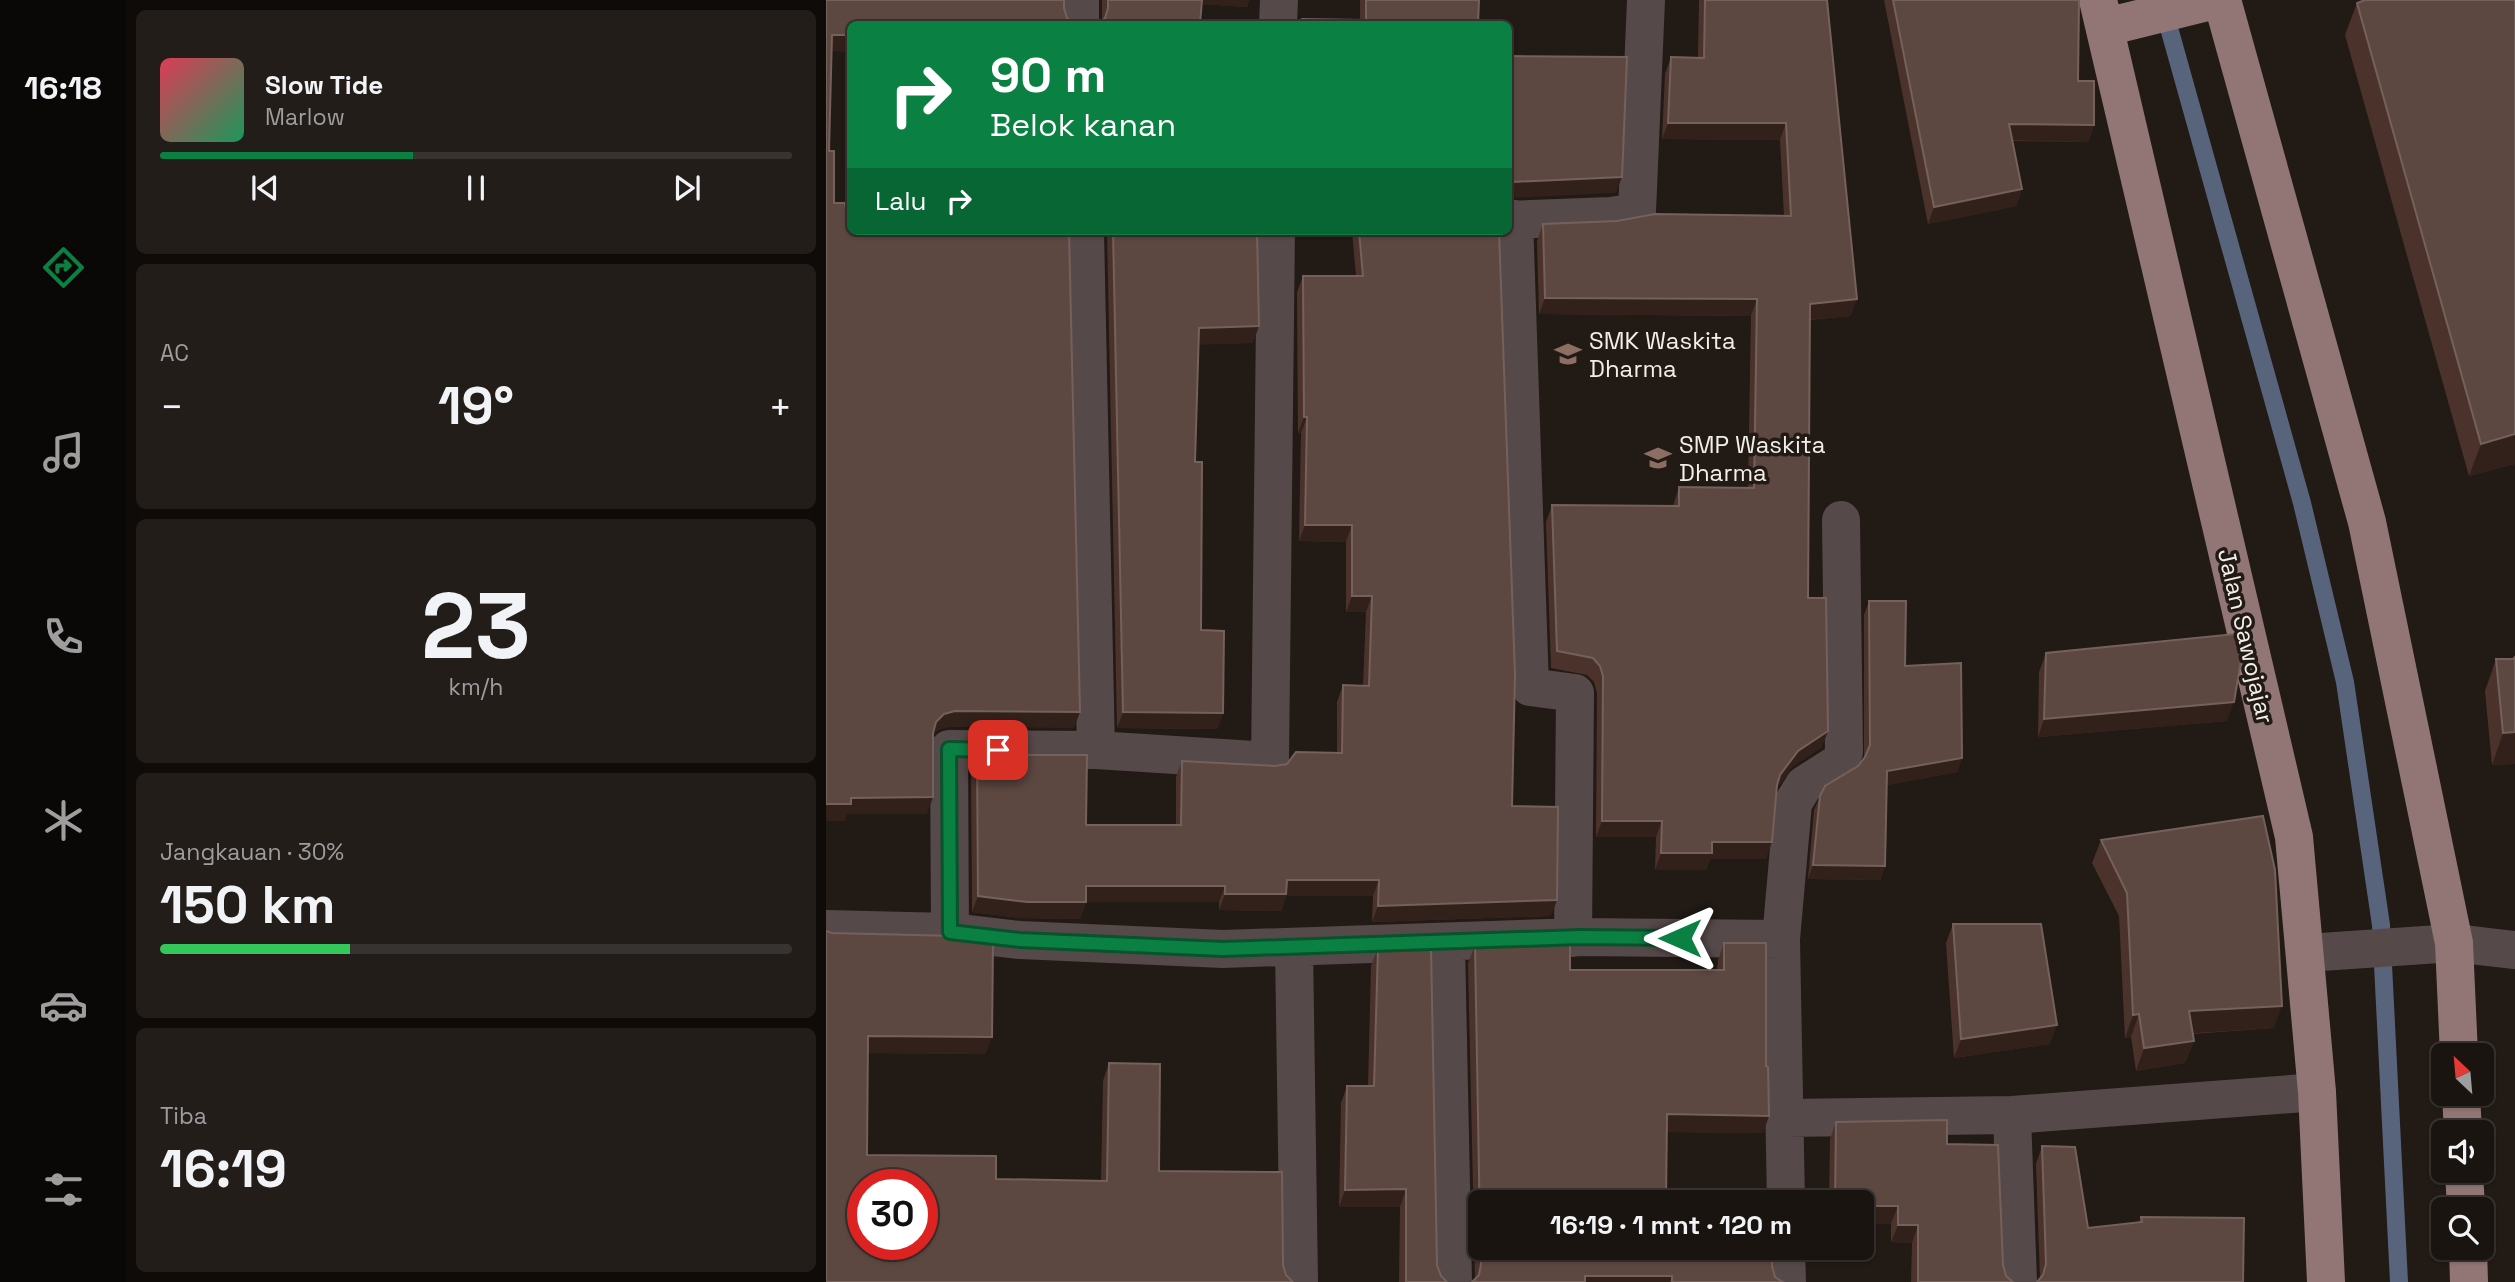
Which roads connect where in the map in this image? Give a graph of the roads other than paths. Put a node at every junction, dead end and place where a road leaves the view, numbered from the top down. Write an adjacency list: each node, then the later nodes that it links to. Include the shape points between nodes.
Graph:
1 (1080, 0): 7 (street)
2 (1279, 0): 8 (street)
3 (1646, 0): 9 (street, via 1637,212)
4 (2222, 0): 20 (main road, via 2367,523)
5 (2199, 4): 6 (main road)
6 (2114, 15): 23 (main road, Jalan Sawojajar, via 2294,837)
7 (1080, 21)
8 (1278, 21)
9 (1512, 220)
10 (1085, 235): 14 (street)
11 (1276, 235): 14 (street, via 1270,761)
12 (1512, 235): 17 (street, via 1530,687 1575,693)
13 (1841, 520): 18 (street, via 1844,752 1840,762 1804,785 1793,803)
14 (1096, 750): 16 (street, via 949,749)
15 (826, 929): 16 (street)
16 (950, 932): 21 (street, via 1020,940 1223,949)
17 (1573, 938): 18 (street); 19 (street)
18 (1780, 939): 27 (street)
19 (1446, 943): 21 (street); 32 (street)
20 (2443, 943): 22 (street); 23 (street); 24 (main road)
21 (1294, 947): 31 (street)
22 (2515, 950)
23 (2306, 953): 25 (main road, Jalan Sawojajar)
24 (2457, 1043)
25 (2317, 1092): 26 (street); 35 (main road, Jalan Sawojajar)
26 (2012, 1115): 27 (street); 34 (street)
27 (1785, 1118): 28 (street)
28 (1786, 1190)
29 (1786, 1260): 33 (street)
30 (2468, 1260): 36 (main road)
31 (1298, 1282)
32 (1453, 1282)
33 (1787, 1282)
34 (2018, 1282)
35 (2326, 1282)
36 (2469, 1282)

